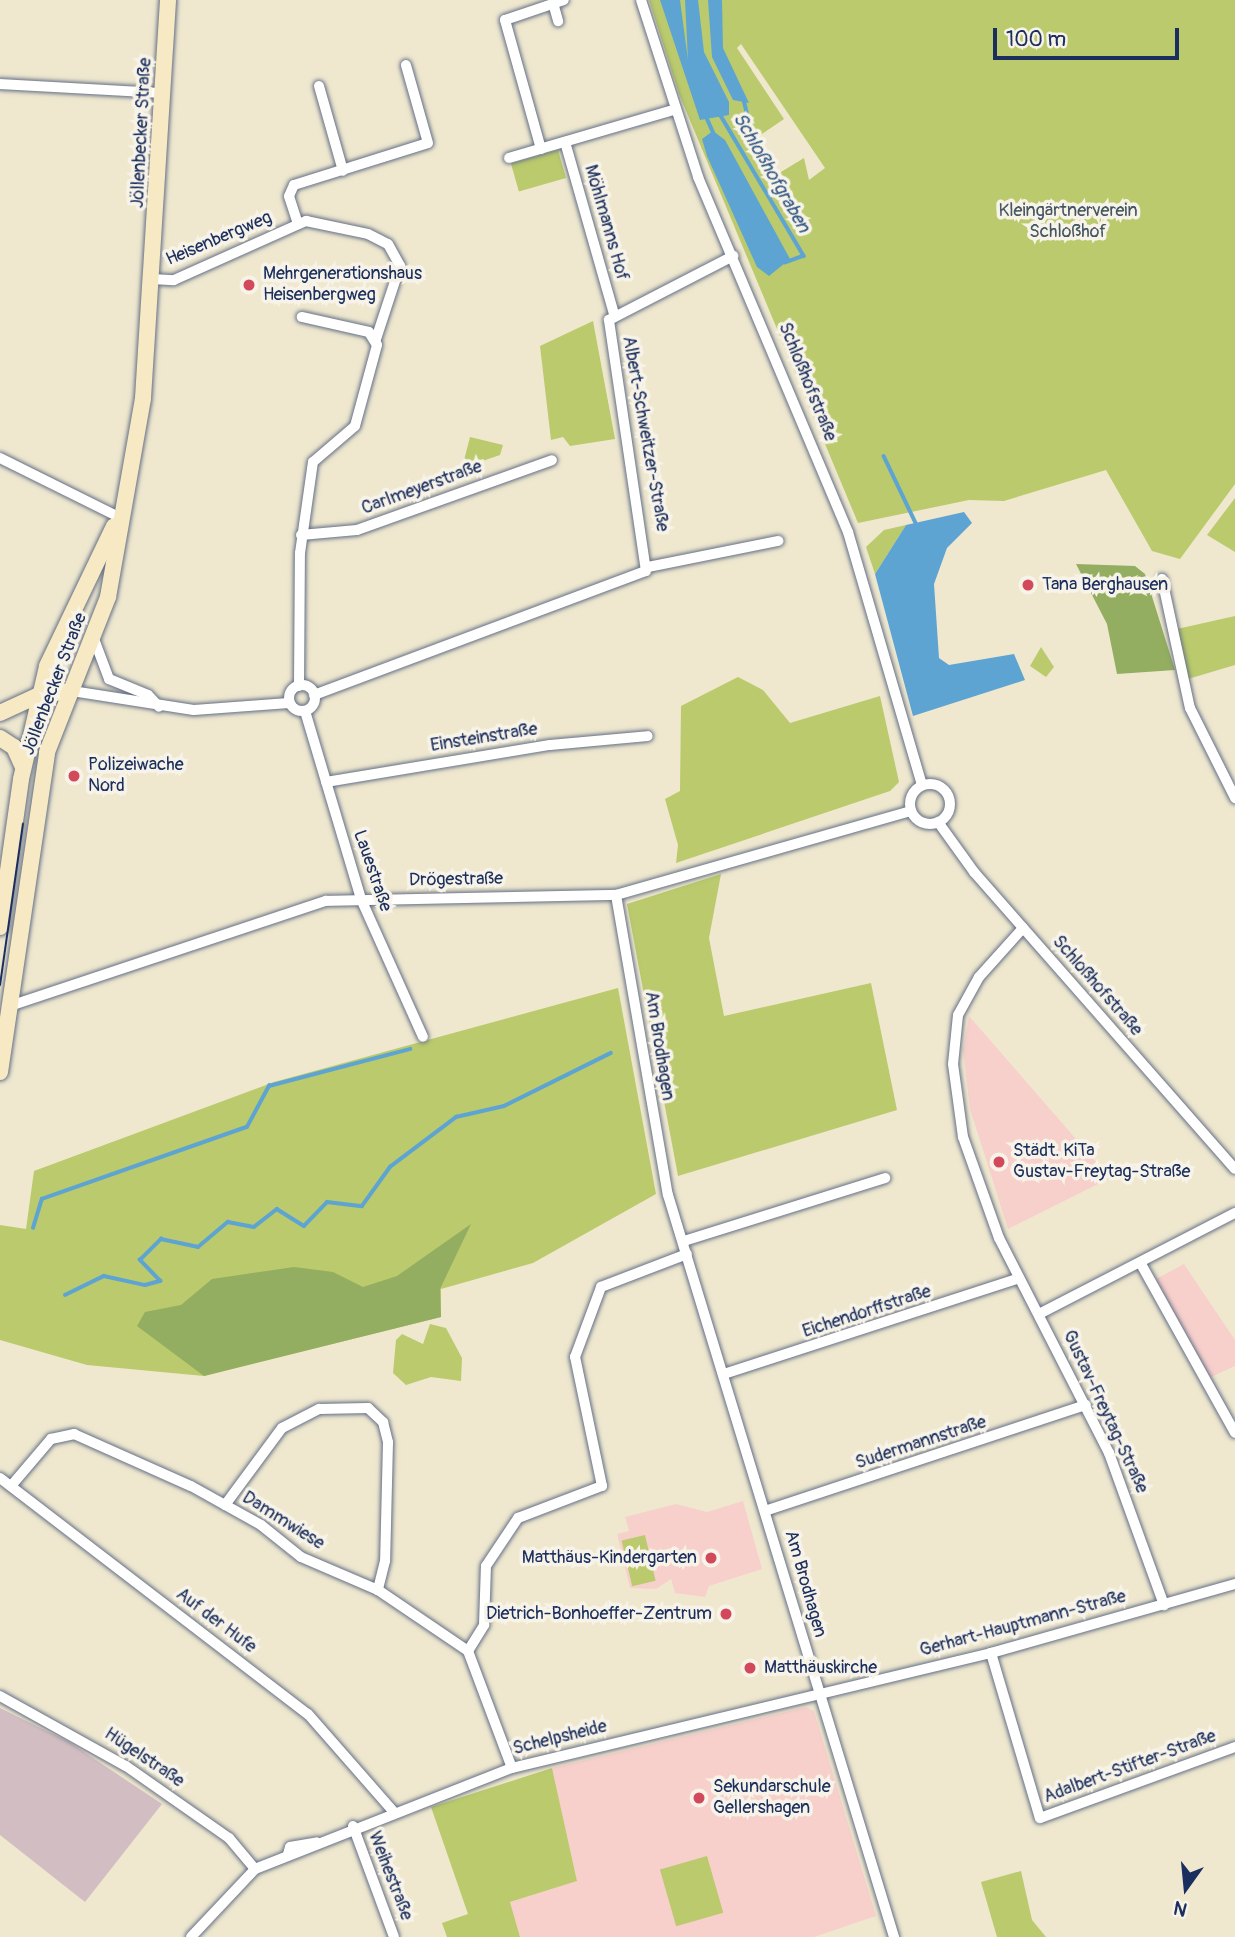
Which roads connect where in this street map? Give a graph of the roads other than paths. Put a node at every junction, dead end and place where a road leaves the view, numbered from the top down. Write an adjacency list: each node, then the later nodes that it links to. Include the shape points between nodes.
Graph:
1 (168, 0): 8 (main road, Jöllenbecker Straße)
2 (641, 0): 9 (street, Schloßhofstraße)
3 (558, 2): 4 (street); 11 (street, via 511,14 505,25)
4 (558, 21)
5 (406, 65): 13 (street, Heisenbergweg, via 428,143)
6 (0, 84): 8 (street)
7 (318, 86): 13 (street)
8 (163, 93): 16 (main road, Jöllenbecker Straße)
9 (673, 110): 10 (street); 15 (street, Schloßhofstraße)
10 (565, 142): 11 (street); 17 (street, Möhlmanns Hof)
11 (541, 149): 12 (street)
12 (509, 158)
13 (343, 171): 14 (street, Heisenbergweg, via 291,188)
14 (298, 224): 16 (street, Heisenbergweg, via 174,280); 19 (street, Heisenbergweg, via 313,221 368,234 393,249 399,279)
15 (733, 256): 17 (street, Albert-Schweitzer-Straße); 40 (street, Schloßhofstraße, via 848,532)
16 (152, 279): 22 (main road, Jöllenbecker Straße, via 144,397)
17 (614, 314): 25 (street, Albert-Schweitzer-Straße, via 609,324)
18 (302, 317): 19 (street)
19 (376, 339): 23 (street, via 355,426 313,462)
20 (0, 458): 22 (street)
21 (552, 460): 23 (street, Carlmeyerstraße, via 357,530)
22 (118, 517): 27 (main road, Jöllenbecker Straße, via 108,597); 30 (main road, Jöllenbecker Straße, via 60,630)
23 (302, 535): 28 (street)
24 (778, 541): 25 (street)
25 (648, 567): 31 (street, via 625,582)
26 (1162, 579): 41 (street, via 1190,708)
27 (94, 636): 29 (main road, Jöllenbecker Straße); 33 (street, via 109,679 148,695)
28 (299, 686): 31 (street); 32 (street)
29 (72, 691): 30 (main road); 33 (street); 48 (main road, Jöllenbecker Straße, via 47,752)
30 (39, 695): 35 (main road); 38 (main road, Jöllenbecker Straße)
31 (314, 695): 34 (street)
32 (289, 703): 33 (street, via 223,711); 34 (street)
33 (159, 707)
34 (305, 711): 39 (street, Lauestraße)
35 (0, 713)
36 (648, 736): 39 (street, Einsteinstraße, via 537,746)
37 (0, 738): 38 (main road, via 14,747)
38 (23, 767): 46 (main road, Jöllenbecker Straße)
39 (326, 782): 45 (street, Lauestraße)
40 (922, 785): 42 (street, via 911,798); 43 (street, via 937,786 948,797 948,810)
41 (1235, 799)
42 (911, 811): 43 (street, via 925,823); 44 (street, Drögestraße)
43 (938, 822): 47 (street, Schloßhofstraße)
44 (616, 895): 45 (street, Drögestraße); 54 (street, Am Brodhagen, via 665,1182)
45 (360, 899): 48 (street, Drögestraße, via 326,901); 49 (street, Lauestraße)
46 (0, 927)
47 (1023, 928): 51 (street, Schloßhofstraße); 57 (street, Gustav-Freytag-Straße, via 973,986 952,1037 957,1098 973,1174)
48 (7, 1007): 50 (main road, Jöllenbecker Straße)
49 (423, 1037)
50 (0, 1072)
51 (1235, 1169)
52 (885, 1178): 54 (street)
53 (1235, 1213): 56 (street)
54 (684, 1241): 55 (street, Am Brodhagen)
55 (687, 1254): 59 (street, Am Brodhagen); 69 (street, via 601,1287 575,1357 602,1486 518,1518 486,1566 484,1625)
56 (1141, 1264): 58 (street); 61 (street)
57 (1020, 1278): 58 (street, Gustav-Freytag-Straße); 59 (street, Eichendorffstraße)
58 (1039, 1314): 60 (street, Gustav-Freytag-Straße)
59 (724, 1374): 65 (street, Am Brodhagen)
60 (1086, 1405): 65 (street, Sudermannstraße); 68 (street, Gustav-Freytag-Straße)
61 (1235, 1433)
62 (0, 1478): 63 (street, Auf der Hufe)
63 (11, 1486): 64 (street, Dammwiese, via 51,1438 68,1433); 75 (street, Auf der Hufe, via 308,1714)
64 (225, 1505): 67 (street, Dammwiese, via 301,1557); 67 (street, via 282,1428 319,1409 368,1408 383,1422 388,1441 385,1561)
65 (765, 1511): 71 (street, Am Brodhagen)
66 (1235, 1584): 68 (street, Gerhart-Hauptmann-Straße)
67 (378, 1590): 69 (street, Dammwiese)
68 (1164, 1605): 70 (street, Gerhart-Hauptmann-Straße)
69 (468, 1651): 74 (street)
70 (991, 1653): 71 (street, Gerhart-Hauptmann-Straße); 73 (street, Adalbert-Stifter-Straße, via 1040,1818)
71 (819, 1693): 74 (street, Schelpsheide); 80 (street, Am Brodhagen)
72 (0, 1696): 77 (street, Hügelstraße, via 126,1766 229,1838)
73 (1235, 1747)
74 (512, 1769): 75 (street, Schelpsheide)
75 (393, 1811): 76 (street, Schelpsheide)
76 (353, 1826): 77 (street, Schelpsheide, via 317,1842 290,1847 288,1854); 79 (street, Weihestraße)
77 (255, 1869): 78 (street, Schelpsheide)
78 (191, 1937)
79 (394, 1937)
80 (894, 1937)

